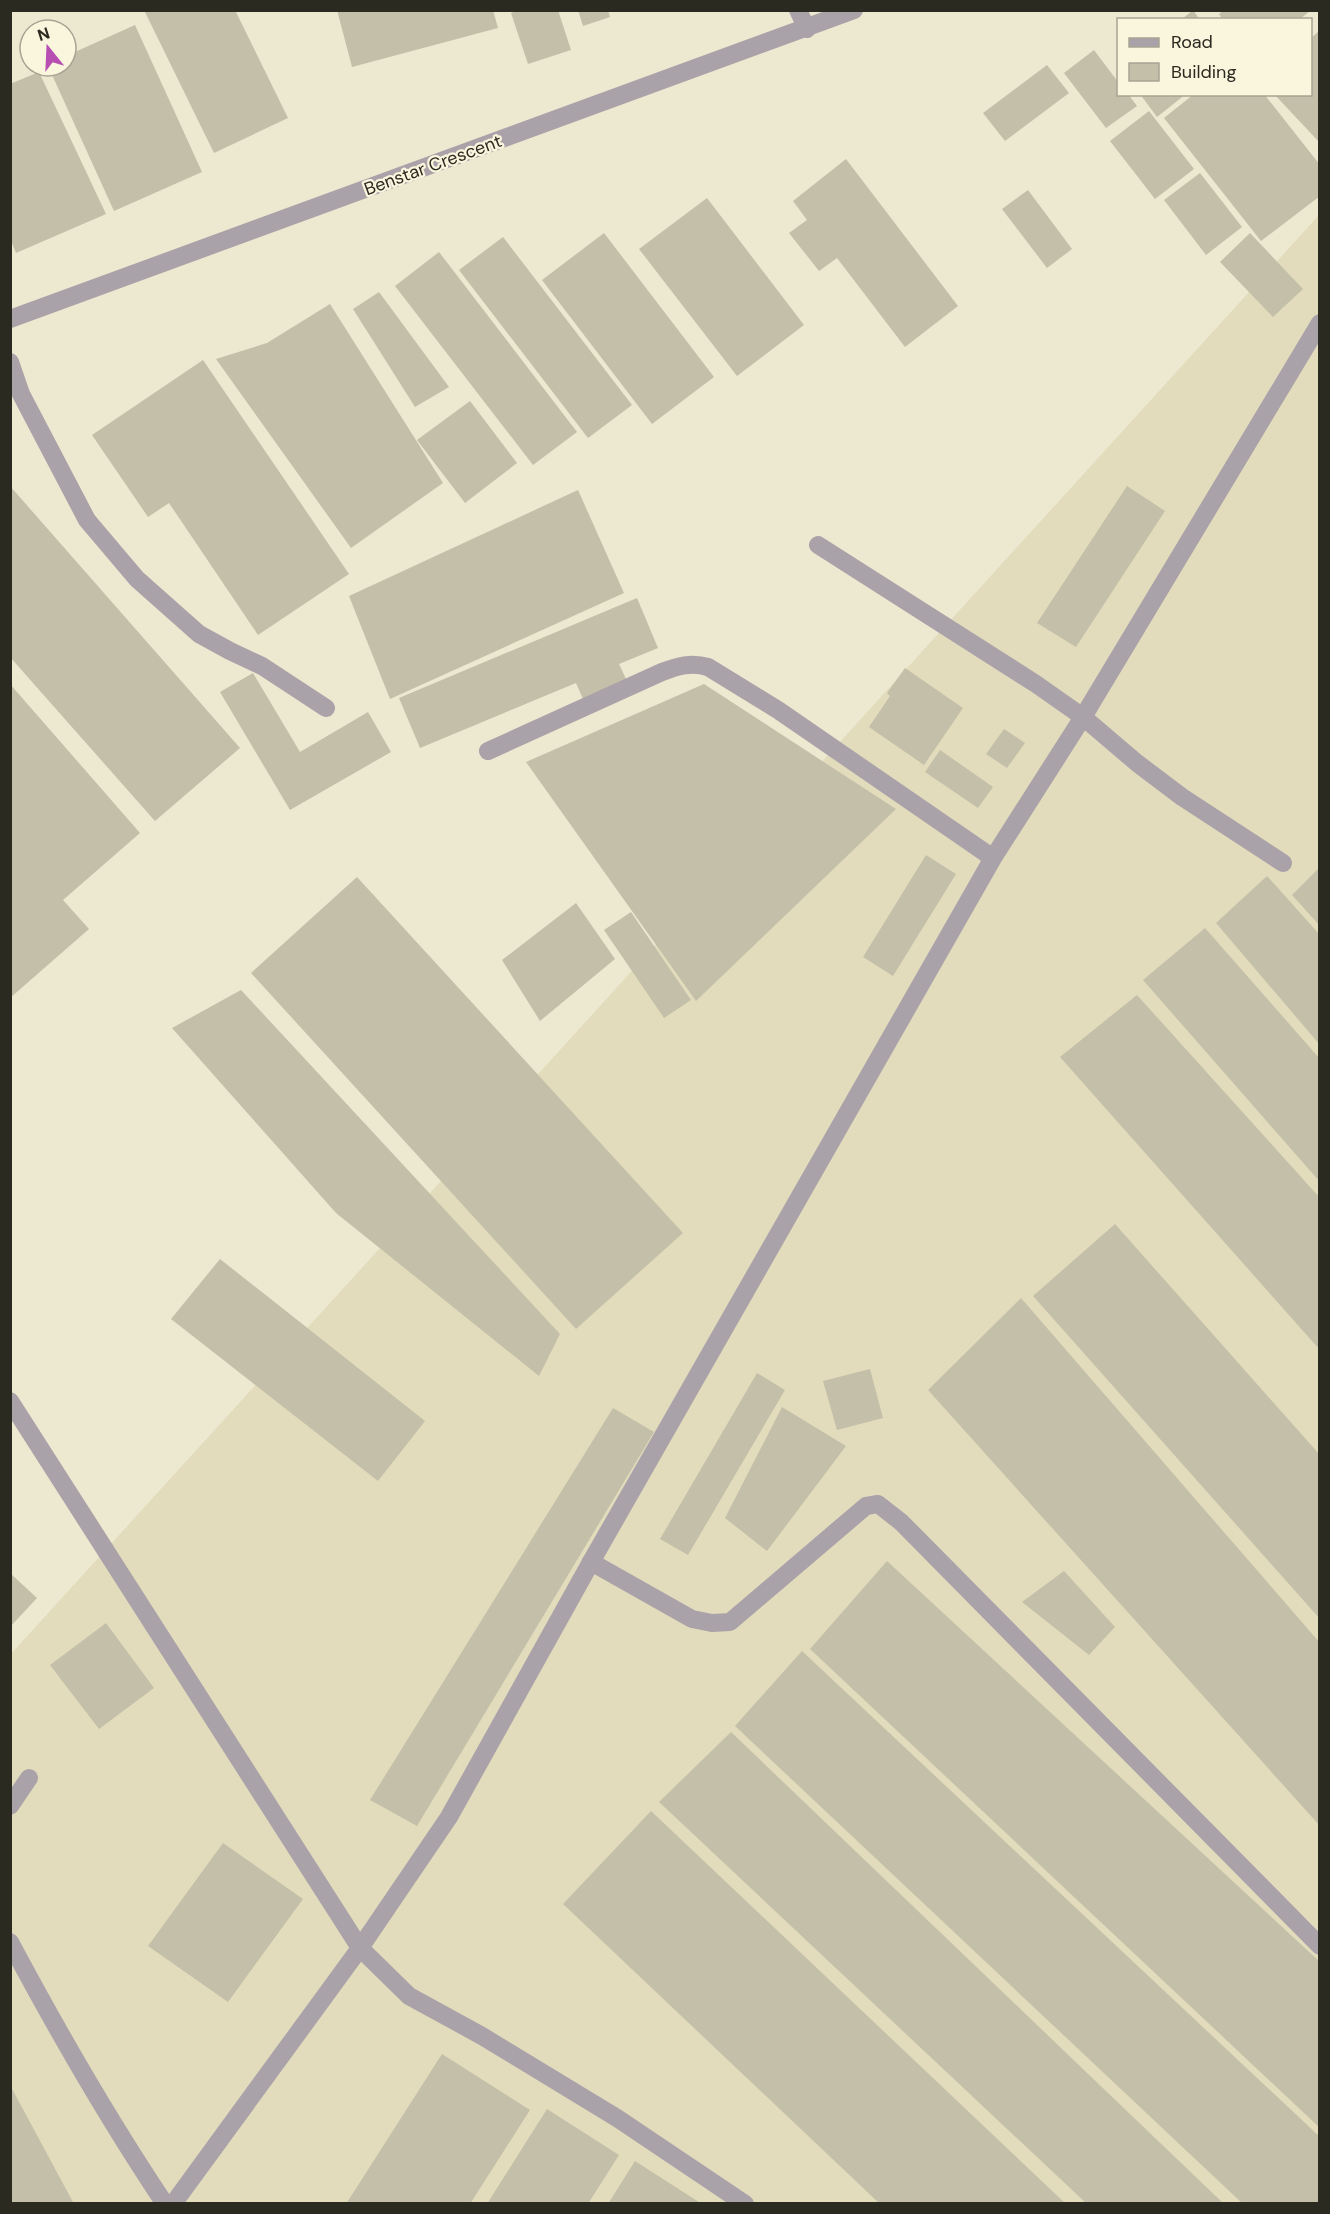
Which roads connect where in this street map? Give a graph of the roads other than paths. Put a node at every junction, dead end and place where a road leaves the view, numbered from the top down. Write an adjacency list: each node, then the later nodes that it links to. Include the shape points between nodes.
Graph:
1 (798, 10): 3 (street)
2 (854, 10): 3 (street, Benstar Crescent)
3 (807, 29): 4 (street, Benstar Crescent)
4 (10, 319)
5 (1320, 323): 9 (street)
6 (10, 362): 8 (street, via 26,404 87,520 137,579 199,634 262,666)
7 (818, 545): 9 (street)
8 (326, 708)
9 (1083, 717): 11 (street); 12 (street, via 1182,796)
10 (488, 752): 11 (street, via 662,672 697,664 778,710)
11 (993, 858): 14 (street)
12 (1283, 862)
13 (10, 1401): 19 (street)
14 (591, 1562): 18 (street, via 692,1619 730,1622 866,1506 878,1504 901,1522); 19 (street, via 449,1817)
15 (29, 1778): 16 (street)
16 (10, 1806)
17 (10, 1942): 20 (street, via 55,2026)
18 (1320, 1946)
19 (360, 1948): 21 (street); 22 (street, via 409,1996 588,2100)
20 (165, 2204)
21 (173, 2204)
22 (746, 2204)

